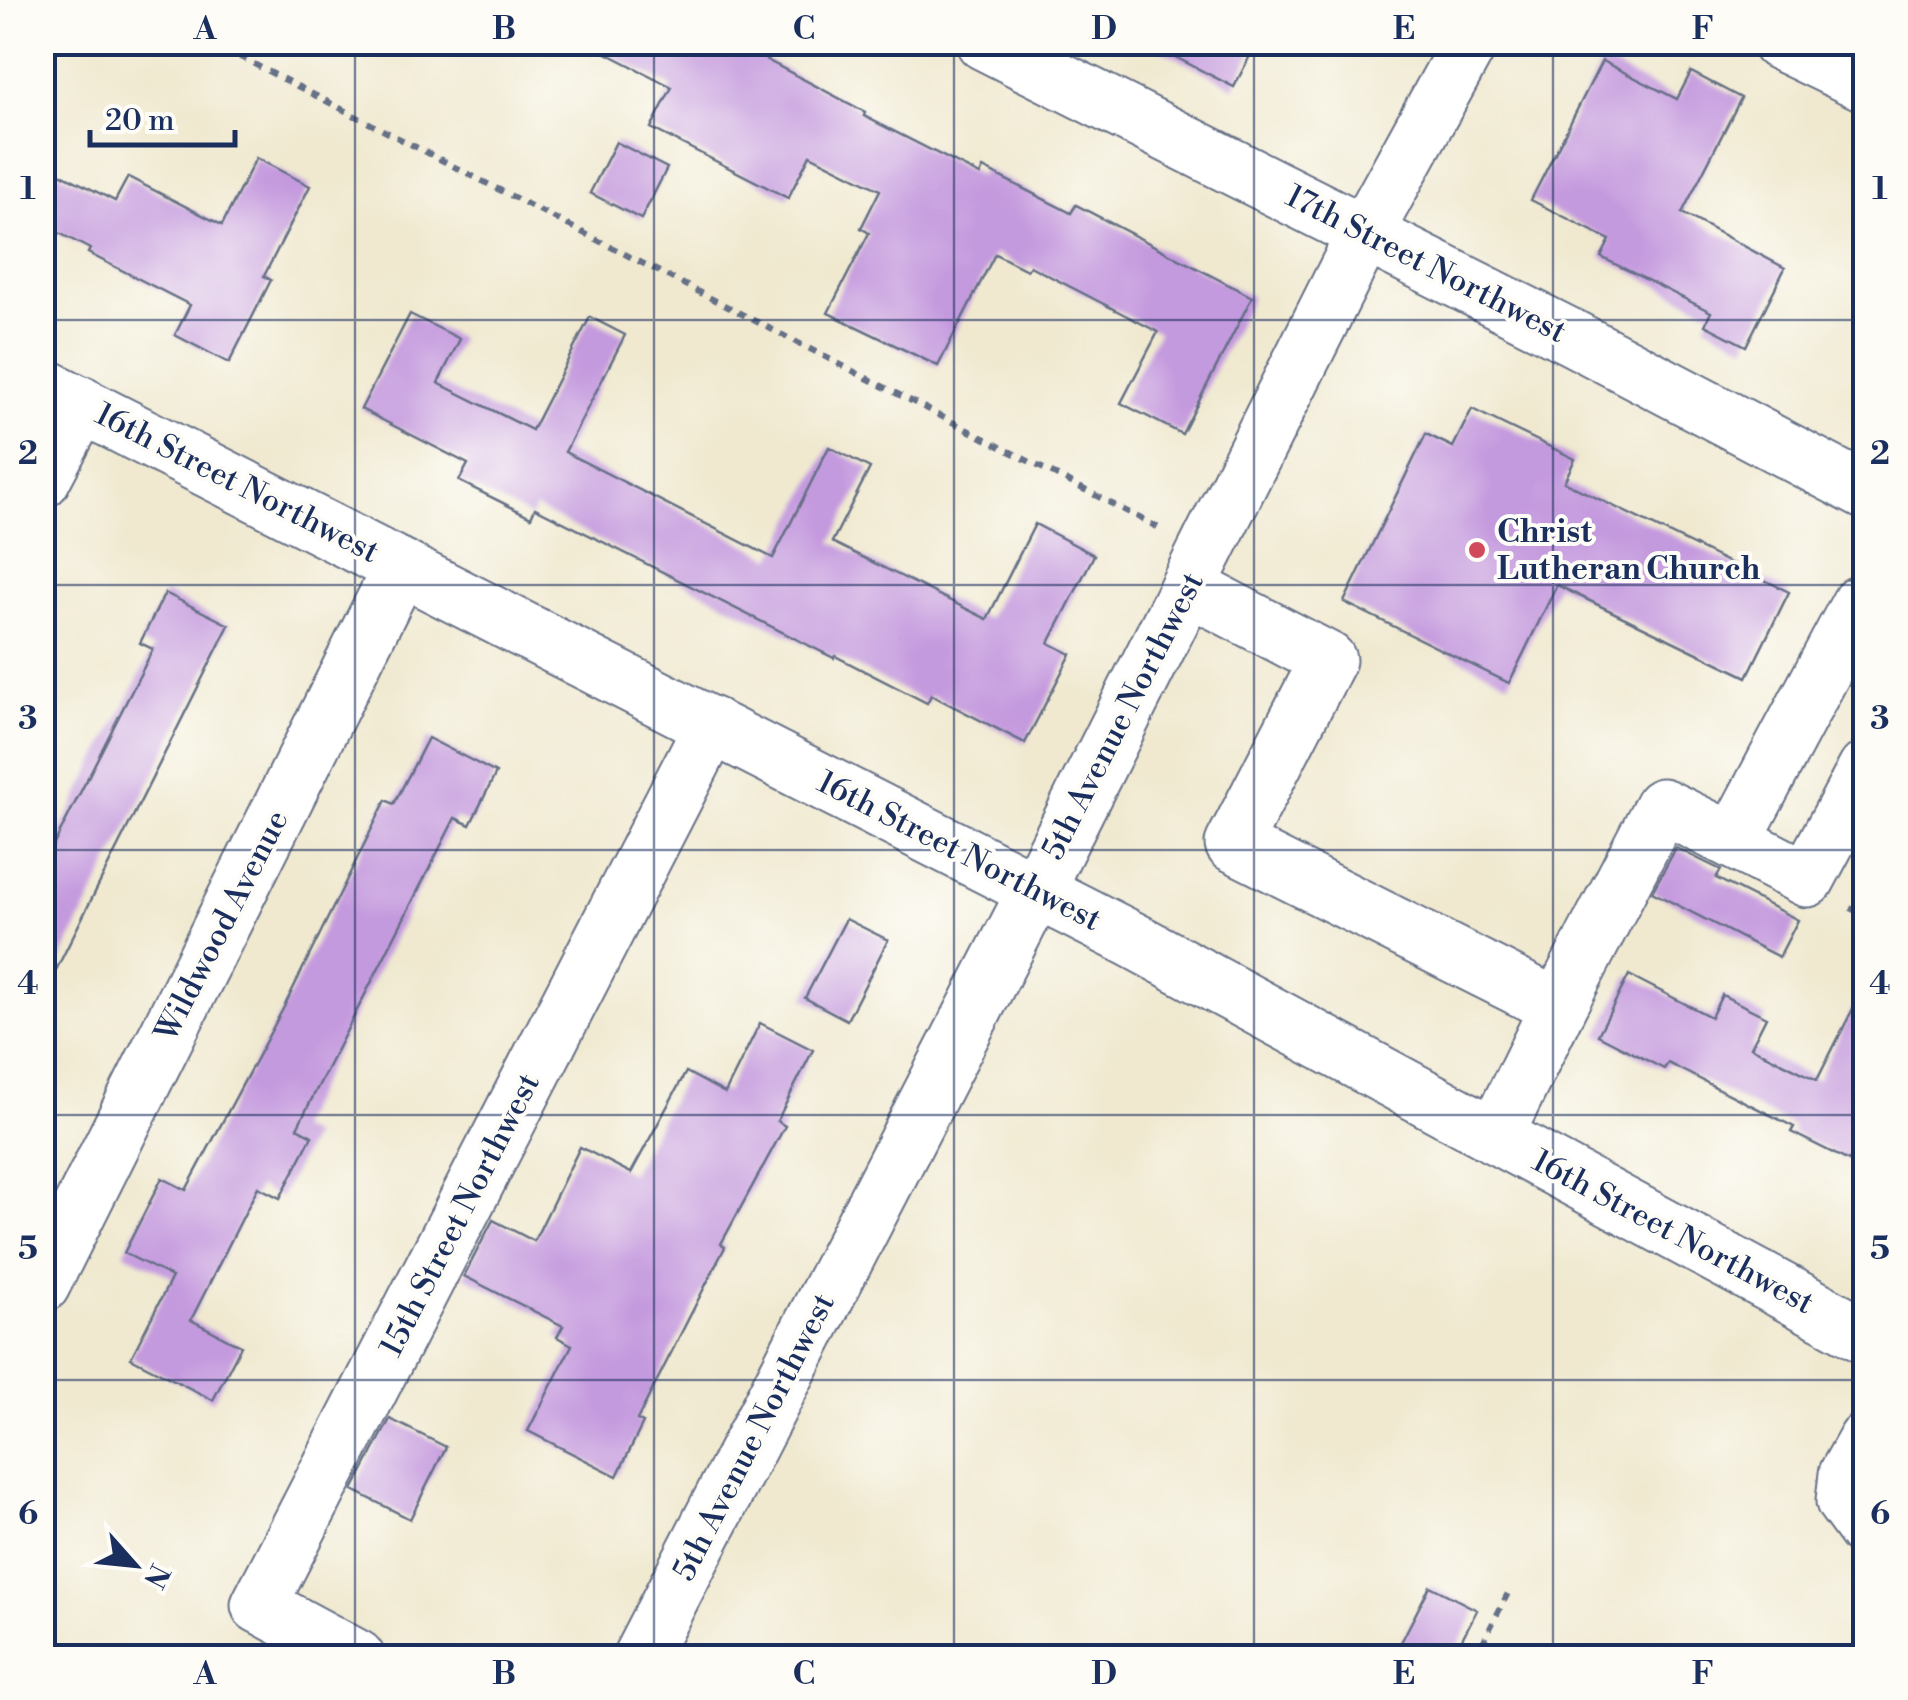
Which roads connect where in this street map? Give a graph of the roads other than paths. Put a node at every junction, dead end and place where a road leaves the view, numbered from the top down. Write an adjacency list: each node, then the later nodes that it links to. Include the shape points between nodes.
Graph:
1 (984, 42): 5 (street, 17th Street Northwest)
2 (1470, 42): 5 (street, 5th Avenue Northwest)
3 (1779, 42): 4 (street)
4 (1866, 84)
5 (1366, 234): 8 (street, 17th Street Northwest); 10 (street, 5th Avenue Northwest)
6 (62, 394): 7 (street); 9 (street, 16th Street Northwest)
7 (42, 480)
8 (1866, 492)
9 (401, 567): 12 (street, 16th Street Northwest); 18 (street, Wildwood Avenue)
10 (1188, 587): 15 (street, 5th Avenue Northwest); 16 (street, via 1328,660 1233,844)
11 (1866, 603): 14 (street, via 1859,604)
12 (712, 725): 15 (street, 16th Street Northwest); 22 (street, 15th Street Northwest, via 259,1605)
13 (1866, 769): 14 (street, via 1807,879)
14 (1733, 841): 16 (street, via 1662,806)
15 (1036, 890): 17 (street, 16th Street Northwest); 23 (street, 5th Avenue Northwest)
16 (1558, 1008): 17 (street)
17 (1495, 1136): 19 (street, 16th Street Northwest)
18 (42, 1284)
19 (1866, 1336)
20 (1866, 1440): 21 (street, via 1846,1474 1844,1501)
21 (1866, 1531)
22 (358, 1658)
23 (640, 1658)

